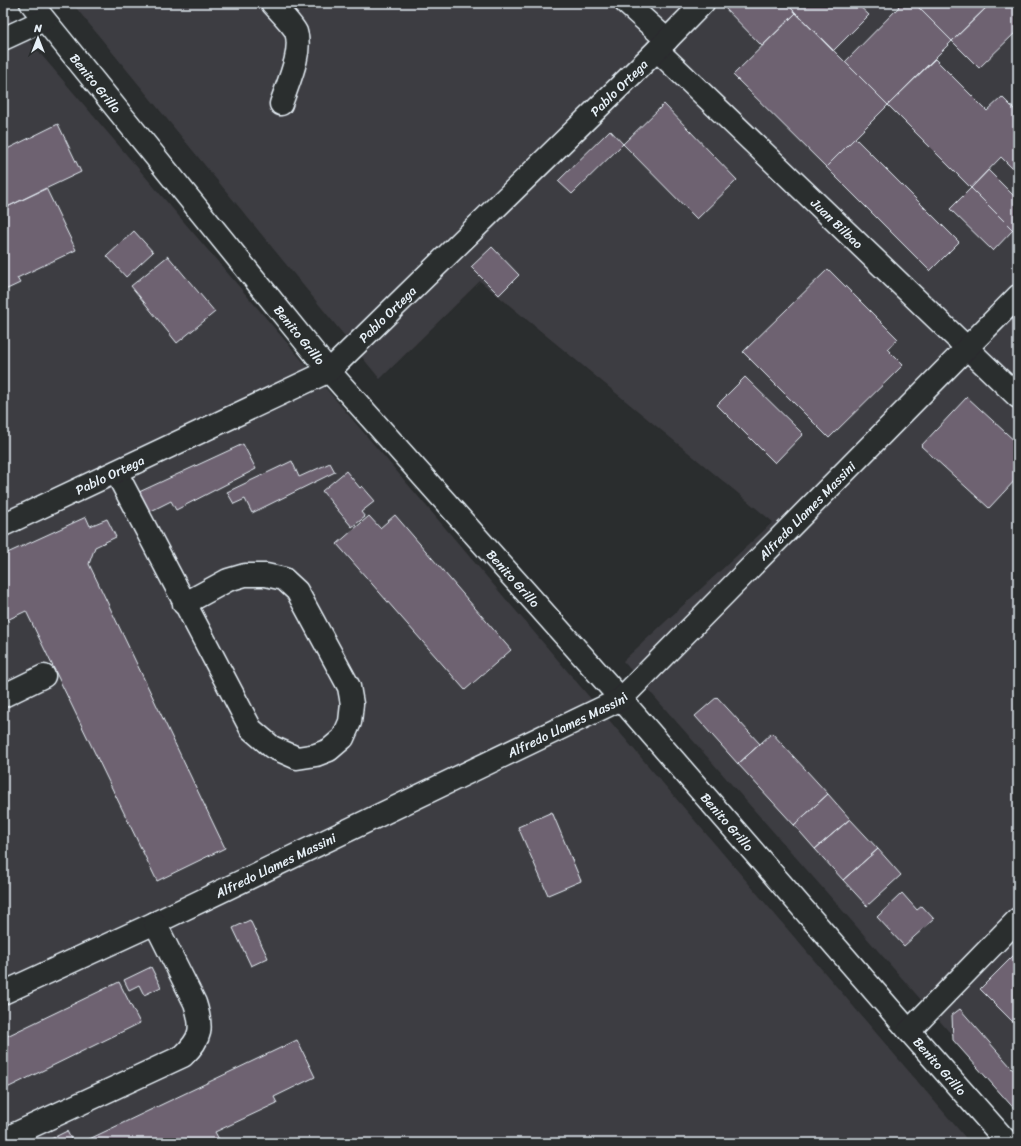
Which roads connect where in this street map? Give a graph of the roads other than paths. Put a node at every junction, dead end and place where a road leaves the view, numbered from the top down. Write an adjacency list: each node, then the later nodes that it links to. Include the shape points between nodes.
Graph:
1 (31, 3): 5 (street, Benito Grillo)
2 (272, 3): 8 (street, via 296,32 298,48)
3 (626, 3): 7 (street, Juan Bilbao)
4 (703, 3): 7 (street, Pablo Ortega)
5 (44, 20): 6 (street); 11 (street, Benito Grillo)
6 (3, 39)
7 (662, 45): 10 (street, Juan Bilbao); 11 (street, Pablo Ortega)
8 (281, 104)
9 (1018, 296): 10 (street, Alfredo Llames Massini)
10 (968, 349): 12 (street, Juan Bilbao); 18 (street, Alfredo Llames Massini)
11 (329, 371): 13 (street, Pablo Ortega); 18 (street, Benito Grillo)
12 (1018, 397)
13 (116, 472): 14 (street, Pablo Ortega); 15 (street)
14 (3, 525)
15 (184, 604): 15 (street, via 250,729 272,747 297,758 329,750 343,738 350,722 352,704 349,687 298,591 284,579 266,575 245,575 228,580)
16 (44, 676): 17 (street)
17 (3, 696)
18 (621, 699): 20 (street, Alfredo Llames Massini); 22 (street, Benito Grillo)
19 (1018, 919): 22 (street)
20 (155, 923): 21 (street, Alfredo Llames Massini); 23 (street, via 195,1003 200,1032 194,1046 183,1056)
21 (3, 993)
22 (909, 1031): 24 (street, Benito Grillo)
23 (17, 1133)
24 (1008, 1143)

